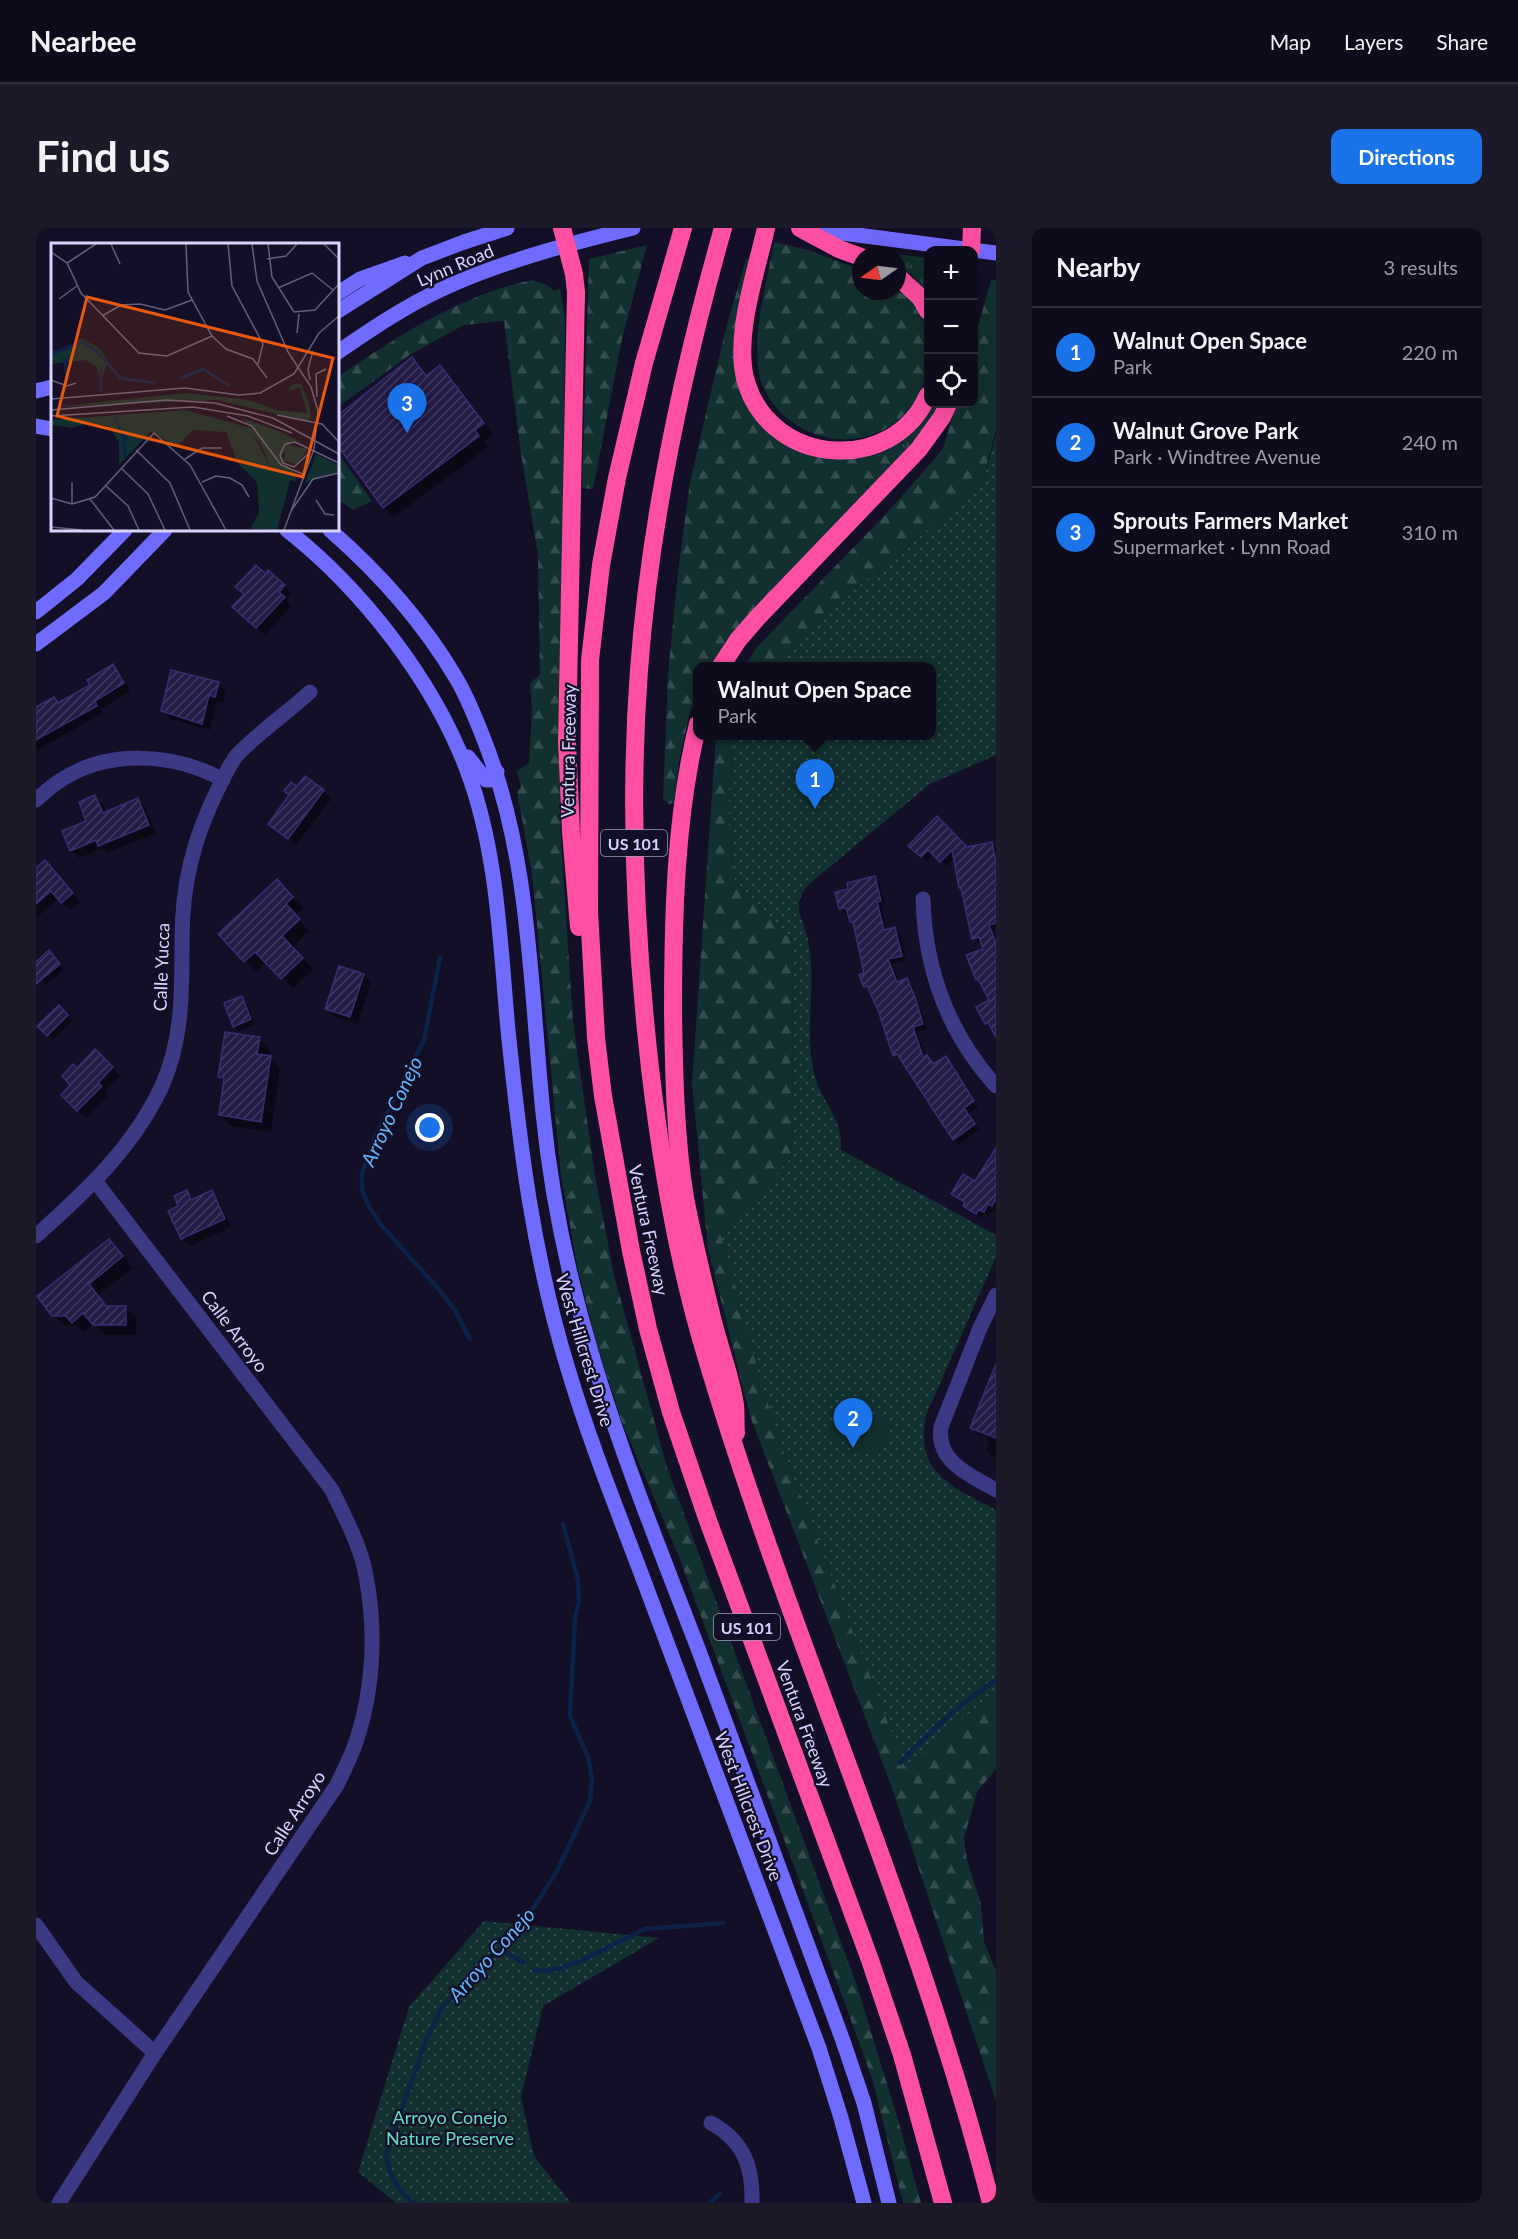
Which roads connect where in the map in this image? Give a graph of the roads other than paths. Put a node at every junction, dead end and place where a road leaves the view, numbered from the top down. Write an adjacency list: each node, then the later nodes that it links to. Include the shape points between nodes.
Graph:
1 (507, 228): 14 (main road, Lynn Road)
2 (633, 228): 8 (main road, Lynn Road)
3 (683, 228): 44 (highway, Ventura Freeway / US 101, via 644,363 617,478 590,660 589,911)
4 (723, 228): 49 (highway, Ventura Freeway / US 101, via 693,336 653,550 639,669 633,819 642,997 667,1183 702,1343)
5 (766, 228): 26 (highway, via 741,356 747,385 757,406 776,429 796,442 845,452 892,437 912,422)
6 (800, 228): 9 (main road); 13 (highway)
7 (972, 228): 10 (highway)
8 (565, 237): 21 (main road, Lynn Road, via 439,291); 44 (highway, via 576,292 569,775 578,922)
9 (940, 246)
10 (971, 246)
11 (978, 251): 12 (main road)
12 (996, 253)
13 (852, 254)
14 (422, 258): 15 (main road); 20 (main road, Lynn Road)
15 (360, 279): 16 (street); 18 (main road)
16 (339, 284)
17 (906, 284): 19 (highway)
18 (339, 292)
19 (924, 304)
20 (339, 310)
21 (339, 351)
22 (51, 387): 23 (main road)
23 (36, 391)
24 (36, 397): 25 (main road)
25 (51, 400)
26 (924, 402)
27 (946, 408): 36 (highway, via 919,449 757,618)
28 (36, 426): 29 (main road)
29 (51, 429)
30 (124, 531): 34 (main road, via 77,579)
31 (164, 531): 35 (main road, via 104,593)
32 (288, 531): 38 (main road, West Hillcrest Drive, via 362,600 422,684)
33 (331, 531): 40 (main road, West Hillcrest Drive, via 385,582 450,668)
34 (36, 612)
35 (36, 644)
36 (724, 662)
37 (310, 692): 41 (street, Calle Yucca, via 237,756)
38 (451, 735): 40 (main road, via 486,780); 56 (main road, West Hillcrest Drive, via 468,772 491,866 519,1138 545,1290 585,1422 819,2048)
39 (694, 740): 49 (highway, via 676,888 673,965 677,1129 685,1197 735,1405)
40 (497, 772): 57 (main road, West Hillcrest Drive, via 520,873 543,1119 563,1244 579,1309 629,1467 843,2040 864,2103)
41 (223, 780): 42 (street, via 185,763 133,758 82,770 59,781); 46 (street, Calle Yucca, via 198,833 186,877 182,1004 172,1056 162,1086 144,1119)
42 (36, 800)
43 (923, 899): 45 (street, via 925,943 938,988 964,1044)
44 (596, 1038): 58 (highway, Ventura Freeway / US 101, via 613,1160 631,1251 671,1412 870,1960 905,2066)
45 (996, 1086)
46 (96, 1182): 47 (street, Calle Yucca); 52 (street, Calle Arroyo, via 332,1490 366,1574 371,1615 373,1654 366,1701 357,1739 337,1785)
47 (36, 1236)
48 (996, 1294): 50 (street, via 941,1427 941,1447 948,1458)
49 (736, 1455): 59 (highway, Ventura Freeway / US 101, via 920,1965 971,2123)
50 (996, 1490)
51 (36, 1925): 52 (street, via 76,1982)
52 (155, 2053): 54 (street, Calle Arroyo)
53 (711, 2123): 55 (street, via 732,2137 746,2160 753,2186)
54 (59, 2203)
55 (752, 2203)
56 (864, 2203)
57 (889, 2203)
58 (943, 2203)
59 (992, 2203)

